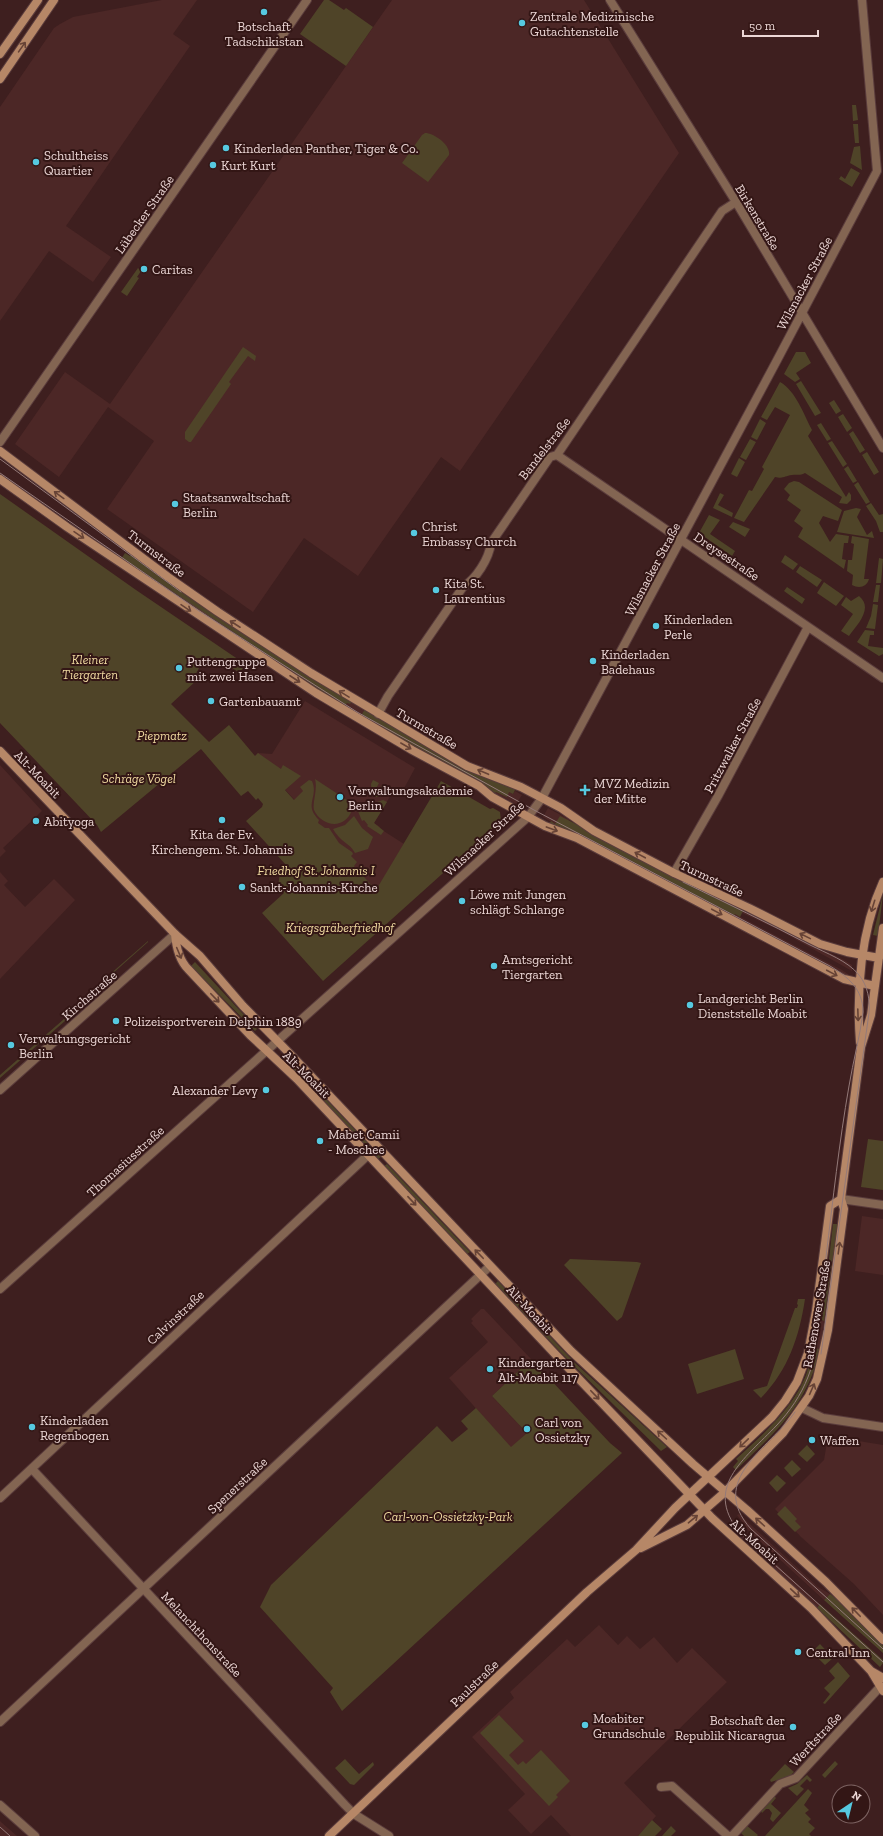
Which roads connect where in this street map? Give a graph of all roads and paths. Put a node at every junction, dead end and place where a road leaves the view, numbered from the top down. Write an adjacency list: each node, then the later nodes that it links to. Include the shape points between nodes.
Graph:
1 (38, 0): 6 (main road)
2 (54, 0): 7 (main road, one-way to 2)
3 (307, 0): 11 (street, Lübecker Straße)
4 (610, 0): 9 (street, Birkenstraße)
5 (862, 0): 8 (street, Wilsnacker Straße)
6 (0, 54)
7 (0, 79)
8 (880, 172): 10 (street, Wilsnacker Straße)
9 (736, 202): 10 (street, Birkenstraße); 14 (street, Bandelstraße, via 722,211)
10 (801, 312): 12 (street, Birkenstraße); 16 (street, Wilsnacker Straße)
11 (0, 442)
12 (883, 448)
13 (0, 451): 19 (main road, Turmstraße, one-way to 13, via 196,598)
14 (557, 455): 16 (street, Dreysestraße); 19 (street, Bandelstraße, via 550,457 491,544 489,554 469,583 463,587)
15 (0, 479): 22 (main road, Turmstraße, one-way to 22, via 67,527 316,693 479,786 492,797)
16 (681, 540): 17 (street, Dreysestraße); 21 (street, Wilsnacker Straße)
17 (808, 627): 18 (street, Dreysestraße); 23 (street, Pritzwalker Straße)
18 (883, 678)
19 (378, 714): 21 (main road, Turmstraße, one-way to 19, via 519,786 467,766)
20 (0, 751): 26 (main road, Alt-Moabit)
21 (542, 798): 22 (street, Wilsnacker Straße); 23 (main road, Turmstraße, one-way to 21, via 594,831)
22 (528, 817): 29 (main road, Turmstraße, one-way to 29, via 577,838 844,979); 31 (street, Wilsnacker Straße)
23 (674, 874): 27 (main road, Turmstraße, one-way to 23, via 820,944)
24 (883, 882): 27 (main road, Rathenower Straße, one-way to 27, via 872,909)
25 (883, 928): 28 (main road, Rathenower Straße)
26 (175, 934): 31 (main road, Alt-Moabit, via 200,956); 33 (main road, Alt-Moabit, one-way to 33, via 176,947 184,966); 34 (street, Kirchstraße)
27 (863, 955): 28 (main road, Turmstraße); 29 (main road, Rathenower Straße)
28 (879, 958): 30 (main road, Rathenower Straße)
29 (860, 984): 30 (main road, Turmstraße); 32 (main road, Rathenower Straße, one-way to 32, via 858,1012)
30 (875, 986): 32 (main road, Rathenower Straße, via 871,1015)
31 (277, 1041): 33 (street, Wilsnacker Straße); 38 (main road, Alt-Moabit, one-way to 31)
32 (861, 1047): 36 (main road, Rathenower Straße)
33 (266, 1050): 35 (main road, Alt-Moabit); 40 (street, Thomasiusstraße)
34 (0, 1090)
35 (368, 1155): 39 (main road, Alt-Moabit, one-way to 39); 43 (street, Calvinstraße)
36 (841, 1199): 37 (street); 41 (main road, Rathenower Straße, one-way to 36, via 816,1379 828,1330 844,1209); 44 (main road, Rathenower Straße, one-way to 44, via 830,1206 811,1337 801,1375 772,1417)
37 (883, 1205)
38 (490, 1266): 39 (street, Spenerstraße); 44 (main road, Alt-Moabit, one-way to 38, via 583,1363)
39 (481, 1275): 46 (main road, Alt-Moabit, one-way to 46); 50 (street, Spenerstraße)
40 (0, 1289)
41 (802, 1408): 42 (street, via 823,1418); 45 (main road, Rathenower Straße, via 783,1433)
42 (883, 1426)
43 (32, 1469): 47 (street, Calvinstraße); 50 (street, Melanchthonstraße)
44 (709, 1477): 45 (main road, Alt-Moabit); 46 (main road, Paulstraße)
45 (725, 1492): 48 (main road, Rathenower Straße); 51 (main road, Alt-Moabit, one-way to 45, via 826,1582)
46 (690, 1495): 48 (main road, Alt-Moabit); 49 (main road, Paulstraße)
47 (0, 1498)
48 (704, 1510): 49 (main road, Paulstraße, one-way to 48, via 682,1528); 52 (main road, Alt-Moabit, one-way to 52, via 811,1608)
49 (636, 1550): 58 (main road, Paulstraße, via 587,1592)
50 (144, 1589): 55 (street, Spenerstraße); 58 (street, Melanchthonstraße)
51 (883, 1640)
52 (871, 1671): 53 (main road); 54 (main road, Alt-Moabit)
53 (883, 1678)
54 (882, 1687): 63 (street, Werftstraße, via 796,1778 780,1784)
55 (0, 1722)
56 (661, 1787): 62 (street, via 672,1786)
57 (0, 1805): 59 (street)
58 (354, 1814): 60 (main road, Paulstraße); 61 (street, Melanchthonstraße)
59 (36, 1836)
60 (329, 1836)
61 (389, 1836)
62 (728, 1836)
63 (732, 1836)

